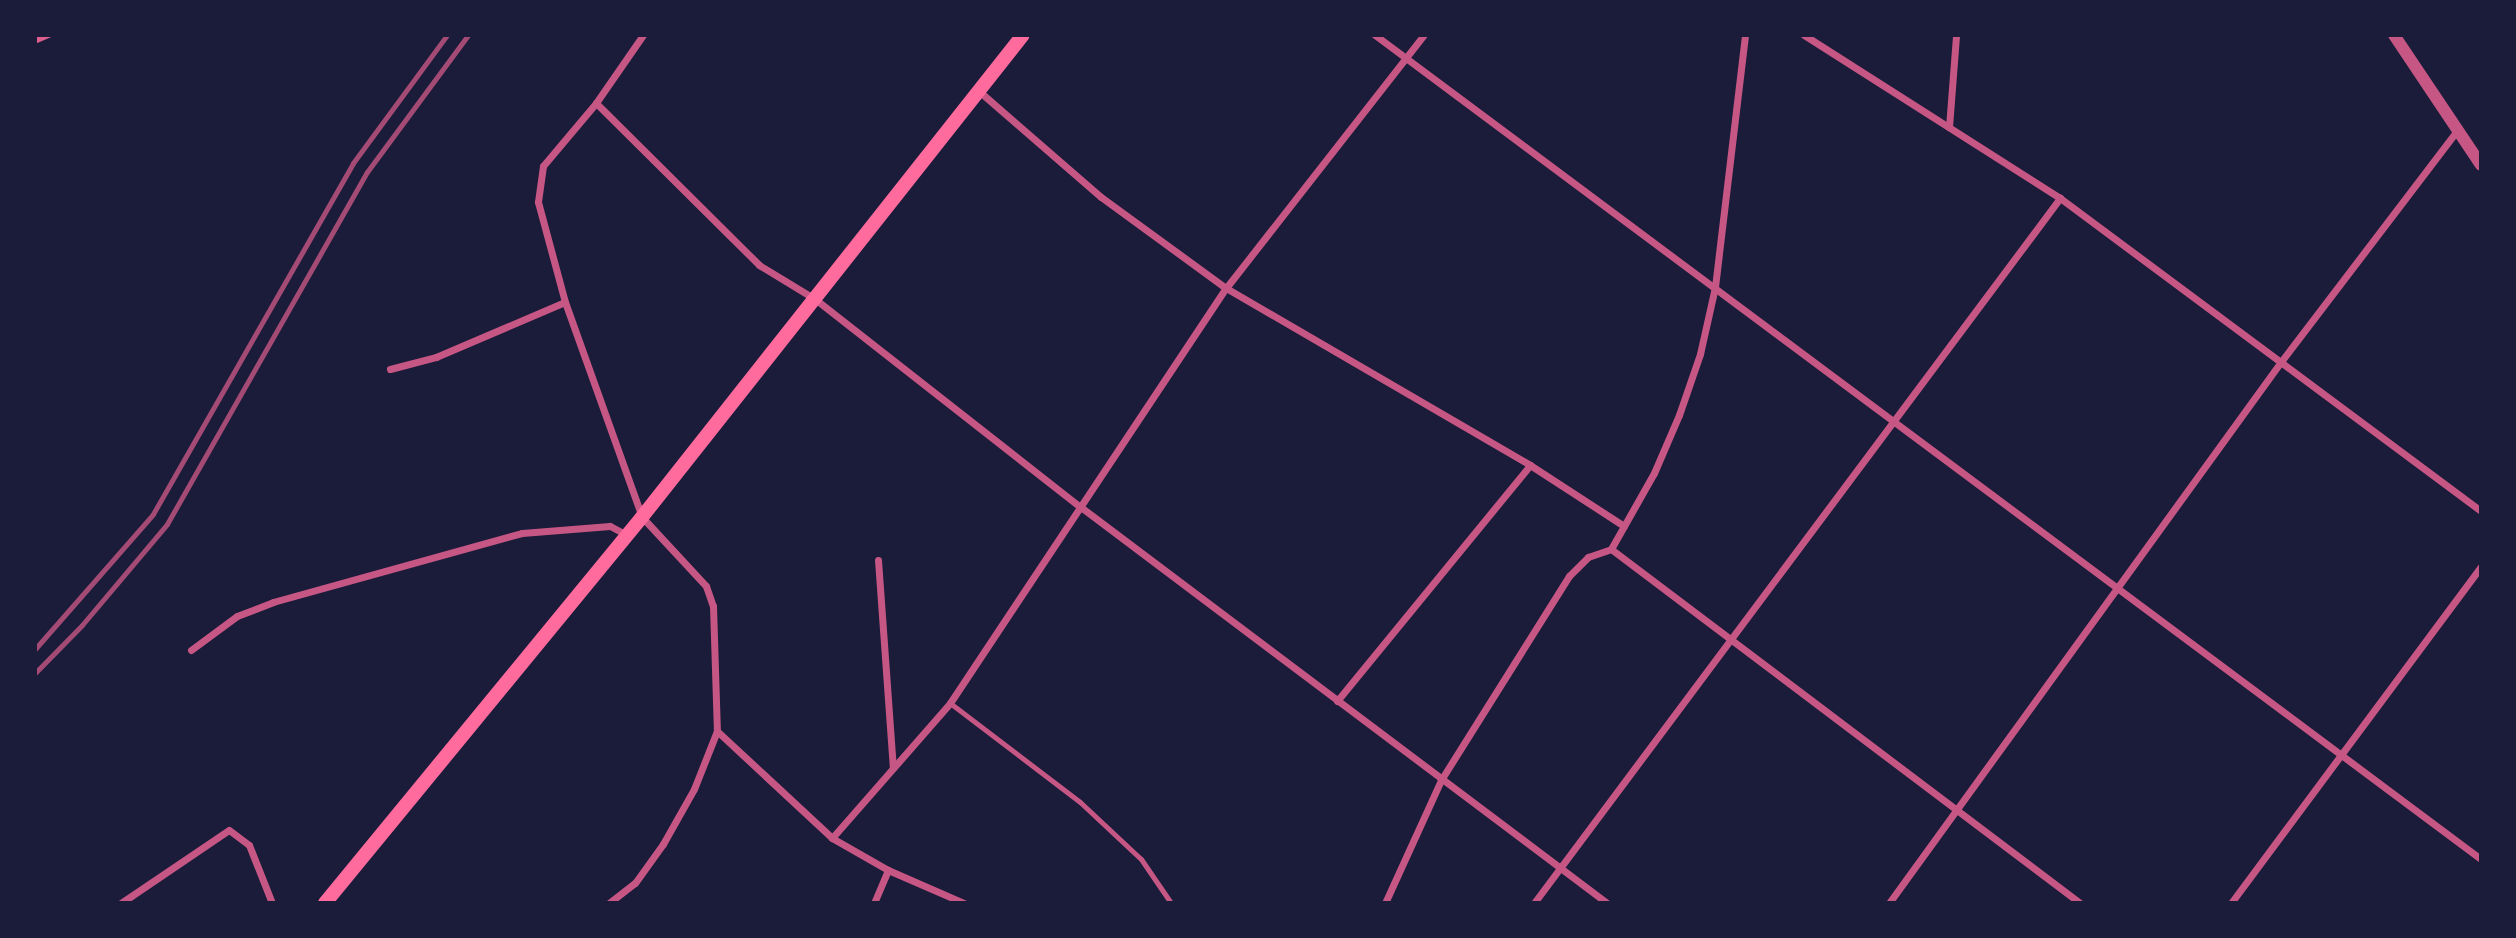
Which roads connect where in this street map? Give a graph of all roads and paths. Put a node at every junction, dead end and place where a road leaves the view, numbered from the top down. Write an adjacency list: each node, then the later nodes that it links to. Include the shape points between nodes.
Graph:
1 (643, 35): 11 (street)
2 (1023, 35): 10 (main road)
3 (1375, 35): 9 (street)
4 (1424, 35): 9 (street)
5 (1745, 35): 16 (street)
6 (1804, 35): 12 (street)
7 (1956, 35): 12 (street)
8 (2394, 35): 13 (street)
9 (1405, 58): 16 (street); 17 (street)
10 (980, 92): 17 (street, via 1101,197); 18 (main road)
11 (596, 103): 18 (street, via 759,265); 19 (street, via 543,166 538,201)
12 (1949, 127): 15 (street)
13 (2457, 131): 14 (street); 20 (street)
14 (2481, 165)
15 (2060, 198): 20 (street); 22 (street)
16 (1715, 287): 22 (street); 27 (street, via 1700,354 1679,415)
17 (1226, 288): 23 (street); 24 (street)
18 (815, 299): 24 (street); 26 (main road)
19 (565, 302): 21 (street, via 436,357); 26 (street)
20 (2280, 363): 25 (street); 32 (street)
21 (390, 369)
22 (1894, 420): 32 (street); 33 (street)
23 (1530, 465): 27 (street); 35 (street)
24 (1082, 508): 35 (street); 36 (street)
25 (2481, 512)
26 (642, 517): 28 (main road); 37 (street, via 706,586 715,626)
27 (1624, 526): 29 (street)
28 (625, 534): 34 (street, via 610,526 522,533 273,602 237,616); 48 (main road, via 412,802)
29 (1611, 549): 33 (street); 40 (street, via 1588,557 1569,576)
30 (878, 560): 39 (street)
31 (2481, 566): 38 (street)
32 (2118, 586): 38 (street); 41 (street)
33 (1731, 642): 41 (street); 44 (street)
34 (191, 650)
35 (1337, 701): 40 (street)
36 (950, 703): 39 (street); 52 (lane, via 1080,802 1141,859)
37 (717, 731): 42 (street); 49 (street, via 694,789 663,844 635,883)
38 (2342, 754): 43 (street); 58 (street)
39 (893, 767): 42 (street)
40 (1441, 780): 44 (street); 53 (street)
41 (1958, 813): 56 (street); 57 (street)
42 (832, 838): 45 (street)
43 (2481, 859)
44 (1561, 868): 54 (street); 55 (street)
45 (888, 870): 50 (street); 51 (street)
46 (121, 903): 47 (street, via 229,830 249,845)
47 (272, 903)
48 (325, 903)
49 (609, 903)
50 (874, 903)
51 (964, 903)
52 (1171, 903)
53 (1385, 903)
54 (1534, 903)
55 (1607, 903)
56 (1889, 903)
57 (2080, 903)
58 (2231, 903)

